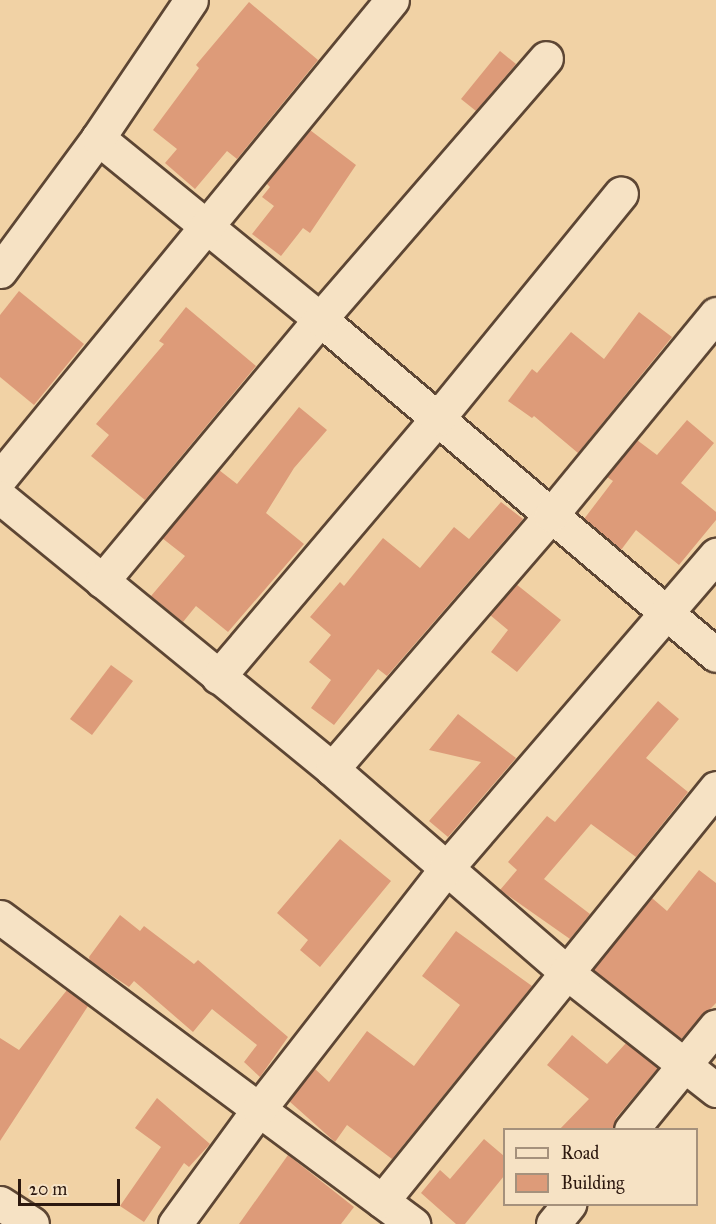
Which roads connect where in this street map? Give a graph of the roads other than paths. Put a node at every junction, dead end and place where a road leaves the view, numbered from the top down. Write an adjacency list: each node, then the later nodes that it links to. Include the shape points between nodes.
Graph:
1 (191, 0): 4 (street)
2 (392, 0): 6 (street)
3 (546, 58): 9 (street)
4 (98, 138): 6 (street); 7 (street)
5 (621, 193): 10 (street)
6 (205, 225): 9 (street); 11 (street)
7 (0, 271)
8 (716, 314): 13 (street)
9 (320, 318): 10 (street); 15 (street)
10 (437, 419): 13 (street); 18 (street)
11 (0, 478)
12 (0, 496): 15 (street)
13 (551, 515): 16 (street); 19 (street)
14 (716, 555): 16 (street)
15 (102, 581): 18 (street)
16 (666, 614): 17 (street); 21 (street)
17 (716, 655)
18 (218, 677): 19 (street)
19 (332, 769): 21 (street)
20 (716, 788): 23 (street)
21 (445, 870): 23 (street); 27 (street)
22 (0, 916): 27 (street)
23 (566, 972): 25 (street); 29 (street)
24 (716, 1026): 25 (street)
25 (684, 1064): 26 (street); 28 (street)
26 (716, 1090)
27 (259, 1109): 29 (street); 33 (street)
28 (633, 1128)
29 (382, 1201): 34 (street)
30 (0, 1203): 32 (street)
31 (568, 1206): 35 (street)
32 (32, 1224)
33 (176, 1224)
34 (414, 1224)
35 (554, 1224)

